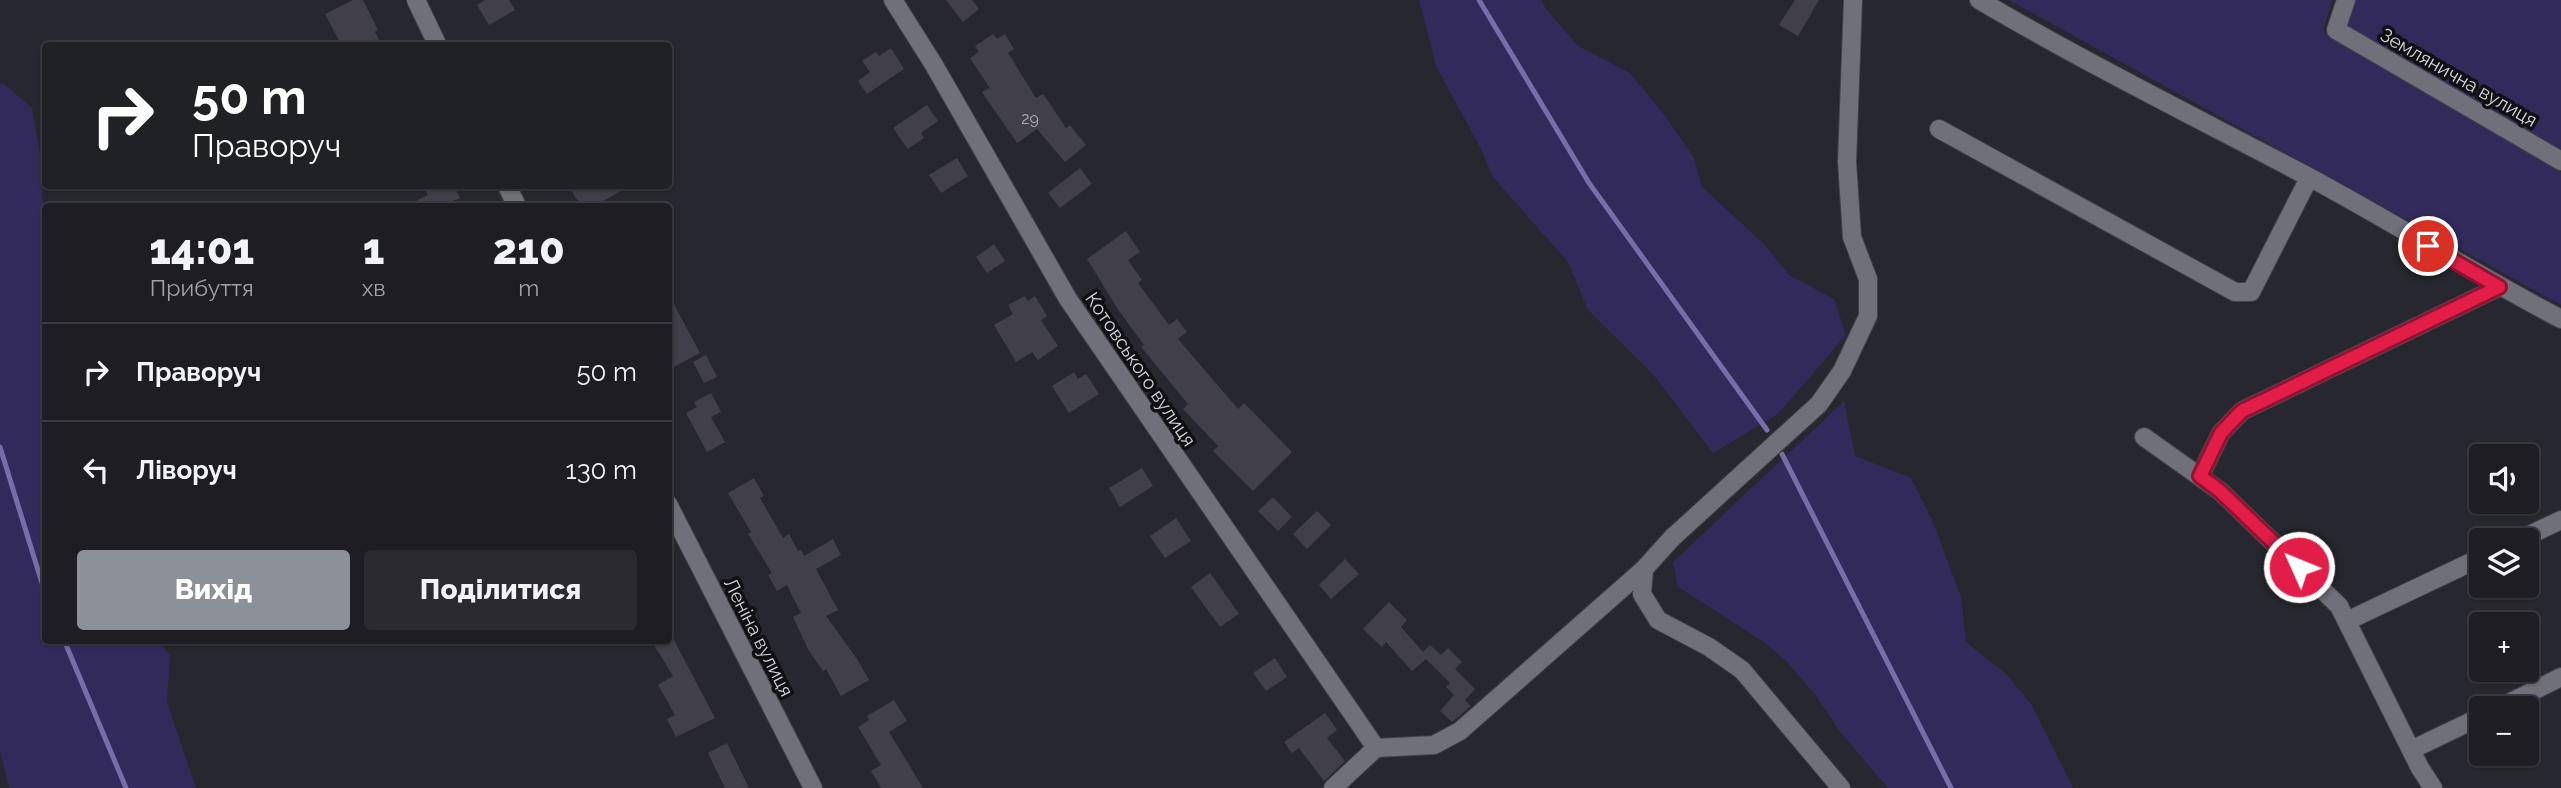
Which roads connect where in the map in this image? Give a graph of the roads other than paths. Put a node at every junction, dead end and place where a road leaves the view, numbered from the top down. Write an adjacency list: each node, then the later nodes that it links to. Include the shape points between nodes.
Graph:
1 (416, 0): 6 (street)
2 (893, 0): 23 (street, Котовського вулиця, via 1068,299)
3 (1853, 0): 18 (street, via 1847,162 1852,237 1868,279 1868,316 1842,371 1819,404)
4 (1979, 0): 9 (street)
5 (2346, 0): 8 (street, Землянична вулиця, via 2336,30)
6 (436, 42)
7 (1940, 129): 9 (street, via 2235,292 2251,292)
8 (2561, 161)
9 (2309, 178): 10 (street)
10 (2499, 287): 11 (street); 13 (street, via 2242,411 2221,433)
11 (2561, 319)
12 (2144, 437): 13 (street)
13 (2200, 476): 19 (street, via 2339,606)
14 (672, 512): 25 (street, Леніна вулиця)
15 (2561, 520): 16 (street)
16 (2539, 530)
17 (2469, 563): 19 (street)
18 (1644, 569): 23 (street, via 1460,731 1434,745); 27 (street, via 1642,594 1658,620 1742,670)
19 (2347, 621): 24 (street)
20 (2561, 677): 21 (street)
21 (2523, 696)
22 (2469, 722): 24 (street)
23 (1376, 748): 26 (street)
24 (2411, 750): 28 (street)
25 (813, 788)
26 (1333, 788)
27 (1840, 788)
28 (2432, 788)

